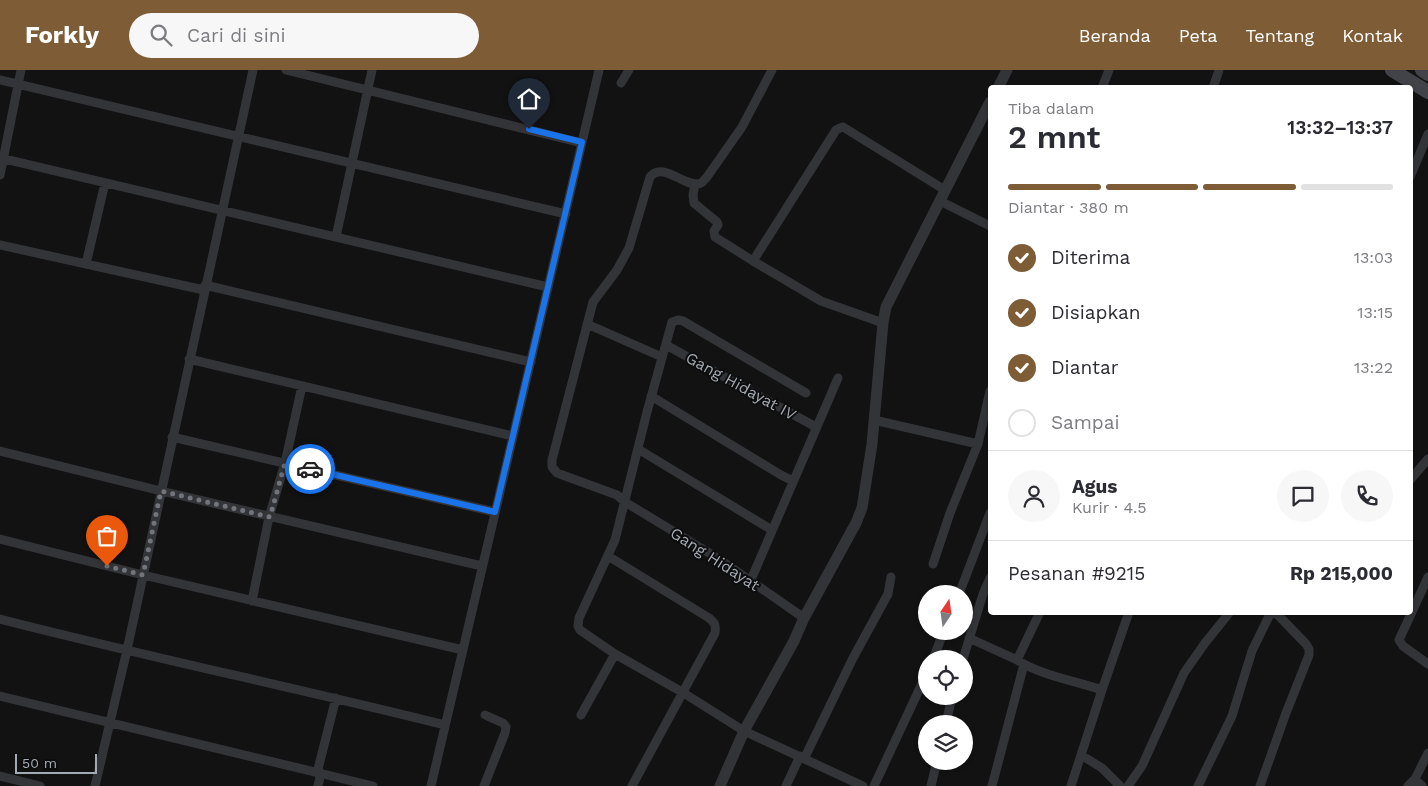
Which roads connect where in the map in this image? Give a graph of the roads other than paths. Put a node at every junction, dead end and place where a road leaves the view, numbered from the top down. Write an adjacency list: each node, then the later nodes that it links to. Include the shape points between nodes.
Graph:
1 (21, 70): 16 (street)
2 (253, 70): 24 (street)
3 (286, 70): 20 (street)
4 (372, 70): 20 (street)
5 (599, 70): 25 (street)
6 (629, 70): 15 (street)
7 (772, 70): 31 (street, via 742,127 707,177)
8 (1007, 70): 17 (street)
9 (1109, 70): 18 (street)
10 (1219, 70): 19 (street)
11 (1392, 70): 21 (main road)
12 (1422, 70): 13 (main road)
13 (1428, 74)
14 (0, 80): 16 (street)
15 (621, 83)
16 (18, 84): 24 (street); 26 (street)
17 (1000, 85)
18 (1103, 85)
19 (1214, 85)
20 (368, 90): 25 (street); 27 (street)
21 (1428, 92)
22 (988, 106): 32 (street)
23 (1428, 134): 28 (street)
24 (238, 137): 27 (street); 33 (street)
25 (582, 142): 34 (street)
26 (2, 158): 29 (street); 30 (street)
27 (352, 164): 34 (street); 36 (street)
28 (1413, 170)
29 (0, 175)
30 (105, 183): 33 (street); 39 (street)
31 (695, 184): 38 (street, via 694,203 717,222 715,236); 43 (street, via 664,172 653,173 630,248 593,302)
32 (942, 195): 35 (street); 38 (street, via 840,128); 42 (street, via 886,306)
33 (222, 211): 36 (street); 40 (street)
34 (566, 214): 41 (street)
35 (988, 225)
36 (336, 237): 41 (street)
37 (0, 245): 39 (street)
38 (752, 262): 42 (street, via 822,301)
39 (86, 264): 40 (street)
40 (205, 287): 46 (street); 47 (street)
41 (548, 287): 47 (street)
42 (883, 323): 53 (street)
43 (587, 324): 45 (street); 65 (street, Gang Hidayat, via 552,467 557,473 617,495)
44 (666, 345): 45 (street); 50 (street, via 672,323 678,320); 54 (street, Gang Hidayat IV)
45 (662, 356): 51 (street)
46 (189, 359): 49 (street); 56 (street)
47 (531, 362): 55 (street)
48 (838, 378): 54 (street)
49 (302, 386): 55 (street); 61 (street)
50 (806, 393)
51 (651, 396): 58 (street); 63 (street)
52 (988, 400): 57 (street)
53 (874, 420): 57 (street); 88 (street, via 862,508)
54 (816, 427): 63 (street)
55 (513, 436): 66 (street)
56 (172, 437): 61 (street); 64 (street)
57 (978, 444): 72 (street)
58 (638, 449): 65 (street); 69 (street)
59 (0, 451): 64 (street)
60 (1428, 459): 62 (street)
61 (285, 463): 66 (street); 67 (street)
62 (1413, 476)
63 (793, 481): 69 (street)
64 (161, 491): 67 (street); 74 (street)
65 (625, 502): 71 (street); 77 (street, Gang Hidayat, via 719,559)
66 (495, 512): 73 (street)
67 (270, 517): 73 (street); 80 (street)
68 (988, 518): 79 (street)
69 (772, 530): 77 (street)
70 (0, 540): 74 (street)
71 (608, 556): 94 (street, via 578,626); 99 (street, via 715,622 715,633)
72 (932, 564)
73 (482, 566): 93 (street)
74 (143, 575): 80 (street); 92 (street)
75 (1428, 576): 81 (street)
76 (891, 577): 109 (street, via 888,594)
77 (750, 582): 88 (street, Gang Hidayat)
78 (988, 584): 90 (street)
79 (963, 585)
80 (252, 601): 93 (street)
81 (1413, 609)
82 (1039, 615): 95 (street)
83 (1128, 615): 97 (street)
84 (1228, 615): 129 (street, via 1184,673 1142,766)
85 (1270, 615): 130 (street, via 1252,651 1232,716)
86 (1278, 615): 131 (street, via 1309,649)
87 (1410, 615): 96 (street, via 1399,640)
88 (804, 618): 106 (street)
89 (0, 619): 92 (street)
90 (973, 627)
91 (973, 640): 95 (street)
92 (127, 650): 101 (street); 104 (street)
93 (463, 650): 105 (street)
94 (615, 654): 99 (street); 102 (street)
95 (1020, 662): 97 (street); 126 (street)
96 (1428, 664)
97 (1102, 690): 108 (street)
98 (918, 691): 124 (street)
99 (682, 692): 106 (street); 120 (street)
100 (0, 696): 104 (street)
101 (336, 698): 105 (street); 111 (street)
102 (581, 714)
103 (485, 715): 119 (street, via 503,723 506,728)
104 (110, 723): 111 (street); 115 (street)
105 (445, 726): 118 (street)
106 (744, 731): 109 (street); 121 (street)
107 (1428, 753): 113 (street)
108 (1082, 755): 127 (street); 128 (street, via 1102,768)
109 (802, 757): 122 (street); 123 (street)
110 (935, 770): 125 (street)
111 (319, 773): 116 (street); 117 (street)
112 (0, 776): 114 (street)
113 (1415, 779): 132 (street); 133 (street)
114 (40, 786)
115 (96, 786)
116 (318, 786)
117 (373, 786)
118 (432, 786)
119 (484, 786)
120 (632, 786)
121 (720, 786)
122 (786, 786)
123 (863, 786)
124 (874, 786)
125 (931, 786)
126 (992, 786)
127 (1071, 786)
128 (1120, 786)
129 (1128, 786)
130 (1198, 786)
131 (1260, 786)
132 (1408, 786)
133 (1422, 786)

